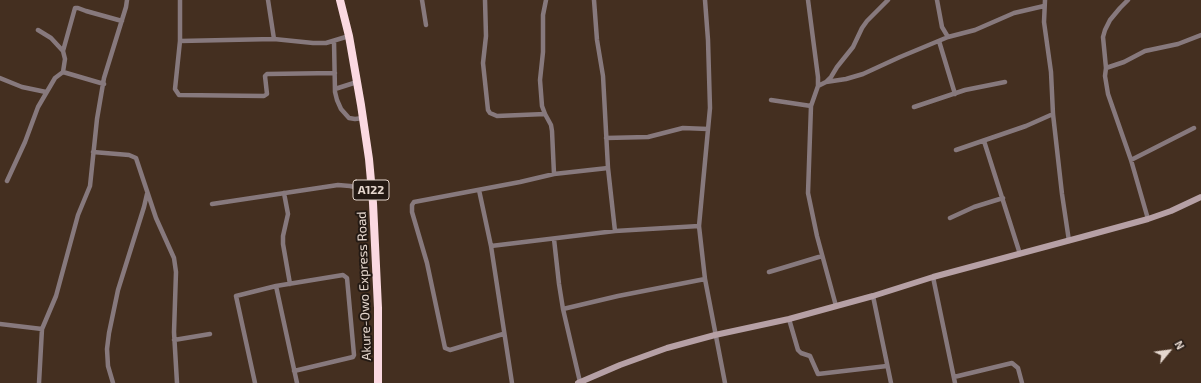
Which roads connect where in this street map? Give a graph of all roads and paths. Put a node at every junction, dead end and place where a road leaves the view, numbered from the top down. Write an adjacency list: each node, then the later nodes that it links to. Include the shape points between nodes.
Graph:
1 (127, 0): 16 (street)
2 (180, 0): 23 (street)
3 (268, 0): 22 (street)
4 (340, 0): 20 (highway, Akure-Owo Express Road / A122)
5 (422, 0): 17 (street)
6 (484, 0): 42 (street, via 486,36 483,63 488,110 497,116)
7 (546, 0): 42 (street, via 540,80)
8 (594, 0): 47 (street, via 603,76)
9 (705, 0): 46 (street, via 709,74)
10 (808, 0): 35 (street)
11 (888, 0): 32 (street, via 867,21 853,47)
12 (937, 0): 21 (street, via 942,27)
13 (1045, 0): 15 (street)
14 (1128, 0): 27 (street, via 1110,20 1105,30 1103,47)
15 (1044, 6): 21 (street, via 1014,13 975,30); 43 (street)
16 (122, 20): 26 (street, via 76,7); 34 (street)
17 (426, 25)
18 (38, 30): 26 (street, via 51,38)
19 (1201, 35): 27 (street, via 1178,44 1145,51)
20 (349, 36): 24 (street); 31 (highway, Akure-Owo Express Road / A122)
21 (948, 37): 25 (street)
22 (274, 39): 23 (street); 24 (street, via 313,43)
23 (180, 40): 29 (street, via 175,89 179,95 264,96 267,94 267,74)
24 (334, 41): 29 (street)
25 (939, 41): 32 (street, via 863,74); 38 (street)
26 (63, 51): 28 (street)
27 (1106, 68): 51 (street, via 1108,94)
28 (63, 72): 34 (street); 37 (street, via 55,78)
29 (335, 73): 36 (street)
30 (0, 78): 37 (street, via 22,87)
31 (357, 82): 36 (street); 44 (highway, Akure-Owo Express Road / A122)
32 (826, 82): 35 (street)
33 (1005, 82): 38 (street)
34 (104, 84): 50 (street)
35 (818, 86): 40 (street)
36 (335, 89): 44 (street, via 337,100 346,117)
37 (46, 92): 54 (street)
38 (955, 94): 41 (street)
39 (771, 100): 40 (street)
40 (811, 106): 70 (street, via 808,193)
41 (914, 107)
42 (545, 114): 53 (street, via 552,131)
43 (1053, 114): 48 (street); 67 (street)
44 (363, 118): 56 (highway, Akure-Owo Express Road / A122)
45 (1194, 128): 51 (street)
46 (708, 129): 47 (street, via 683,128 648,137); 64 (street)
47 (606, 138): 52 (street)
48 (984, 141): 49 (street); 60 (street)
49 (956, 150)
50 (93, 152): 57 (street, via 129,155 136,158); 81 (street, via 90,186 78,215 56,296)
51 (1131, 160): 63 (street)
52 (608, 168): 53 (street); 65 (street)
53 (554, 174): 55 (street)
54 (8, 181)
55 (479, 190): 68 (street); 83 (street, via 418,200 412,205 412,212 427,263 445,348 450,350)
56 (372, 191): 58 (street, via 343,184); 95 (highway, Akure-Owo Express Road / A122, via 378,308)
57 (147, 192): 85 (street, via 175,264); 91 (street, via 118,290 109,333 108,366)
58 (284, 193): 61 (street); 74 (street, via 288,214 283,244)
59 (1201, 197): 63 (street)
60 (1003, 198): 62 (street); 69 (street)
61 (212, 204)
62 (950, 218)
63 (1148, 219): 67 (street)
64 (699, 226): 65 (street); 73 (street)
65 (615, 231): 66 (street)
66 (554, 238): 68 (street); 78 (street)
67 (1069, 241): 69 (street)
68 (491, 246): 83 (street)
69 (1020, 254): 72 (street)
70 (822, 256): 71 (street); 77 (street)
71 (769, 272)
72 (933, 277): 76 (street); 88 (street)
73 (705, 279): 78 (street); 84 (street)
74 (290, 284): 75 (street); 87 (street, via 345,276 354,355 351,358)
75 (276, 286): 87 (street); 93 (street, via 236,296)
76 (873, 296): 77 (street); 86 (street)
77 (836, 306): 79 (street)
78 (563, 309): 89 (street)
79 (789, 319): 84 (street); 86 (street, via 798,350 810,356 818,374)
80 (0, 324): 81 (street)
81 (42, 329): 90 (street)
82 (210, 334): 85 (street)
83 (503, 334): 96 (street)
84 (715, 335): 89 (street, via 667,348); 97 (street)
85 (174, 340): 92 (street)
86 (887, 366): 98 (street)
87 (294, 371): 94 (street)
88 (954, 377): 99 (street); 100 (street, via 1012,363 1018,368)
89 (579, 382)
90 (39, 383)
91 (113, 383)
92 (177, 383)
93 (255, 383)
94 (297, 383)
95 (378, 383)
96 (512, 383)
97 (725, 383)
98 (891, 383)
99 (955, 383)
100 (1022, 383)

